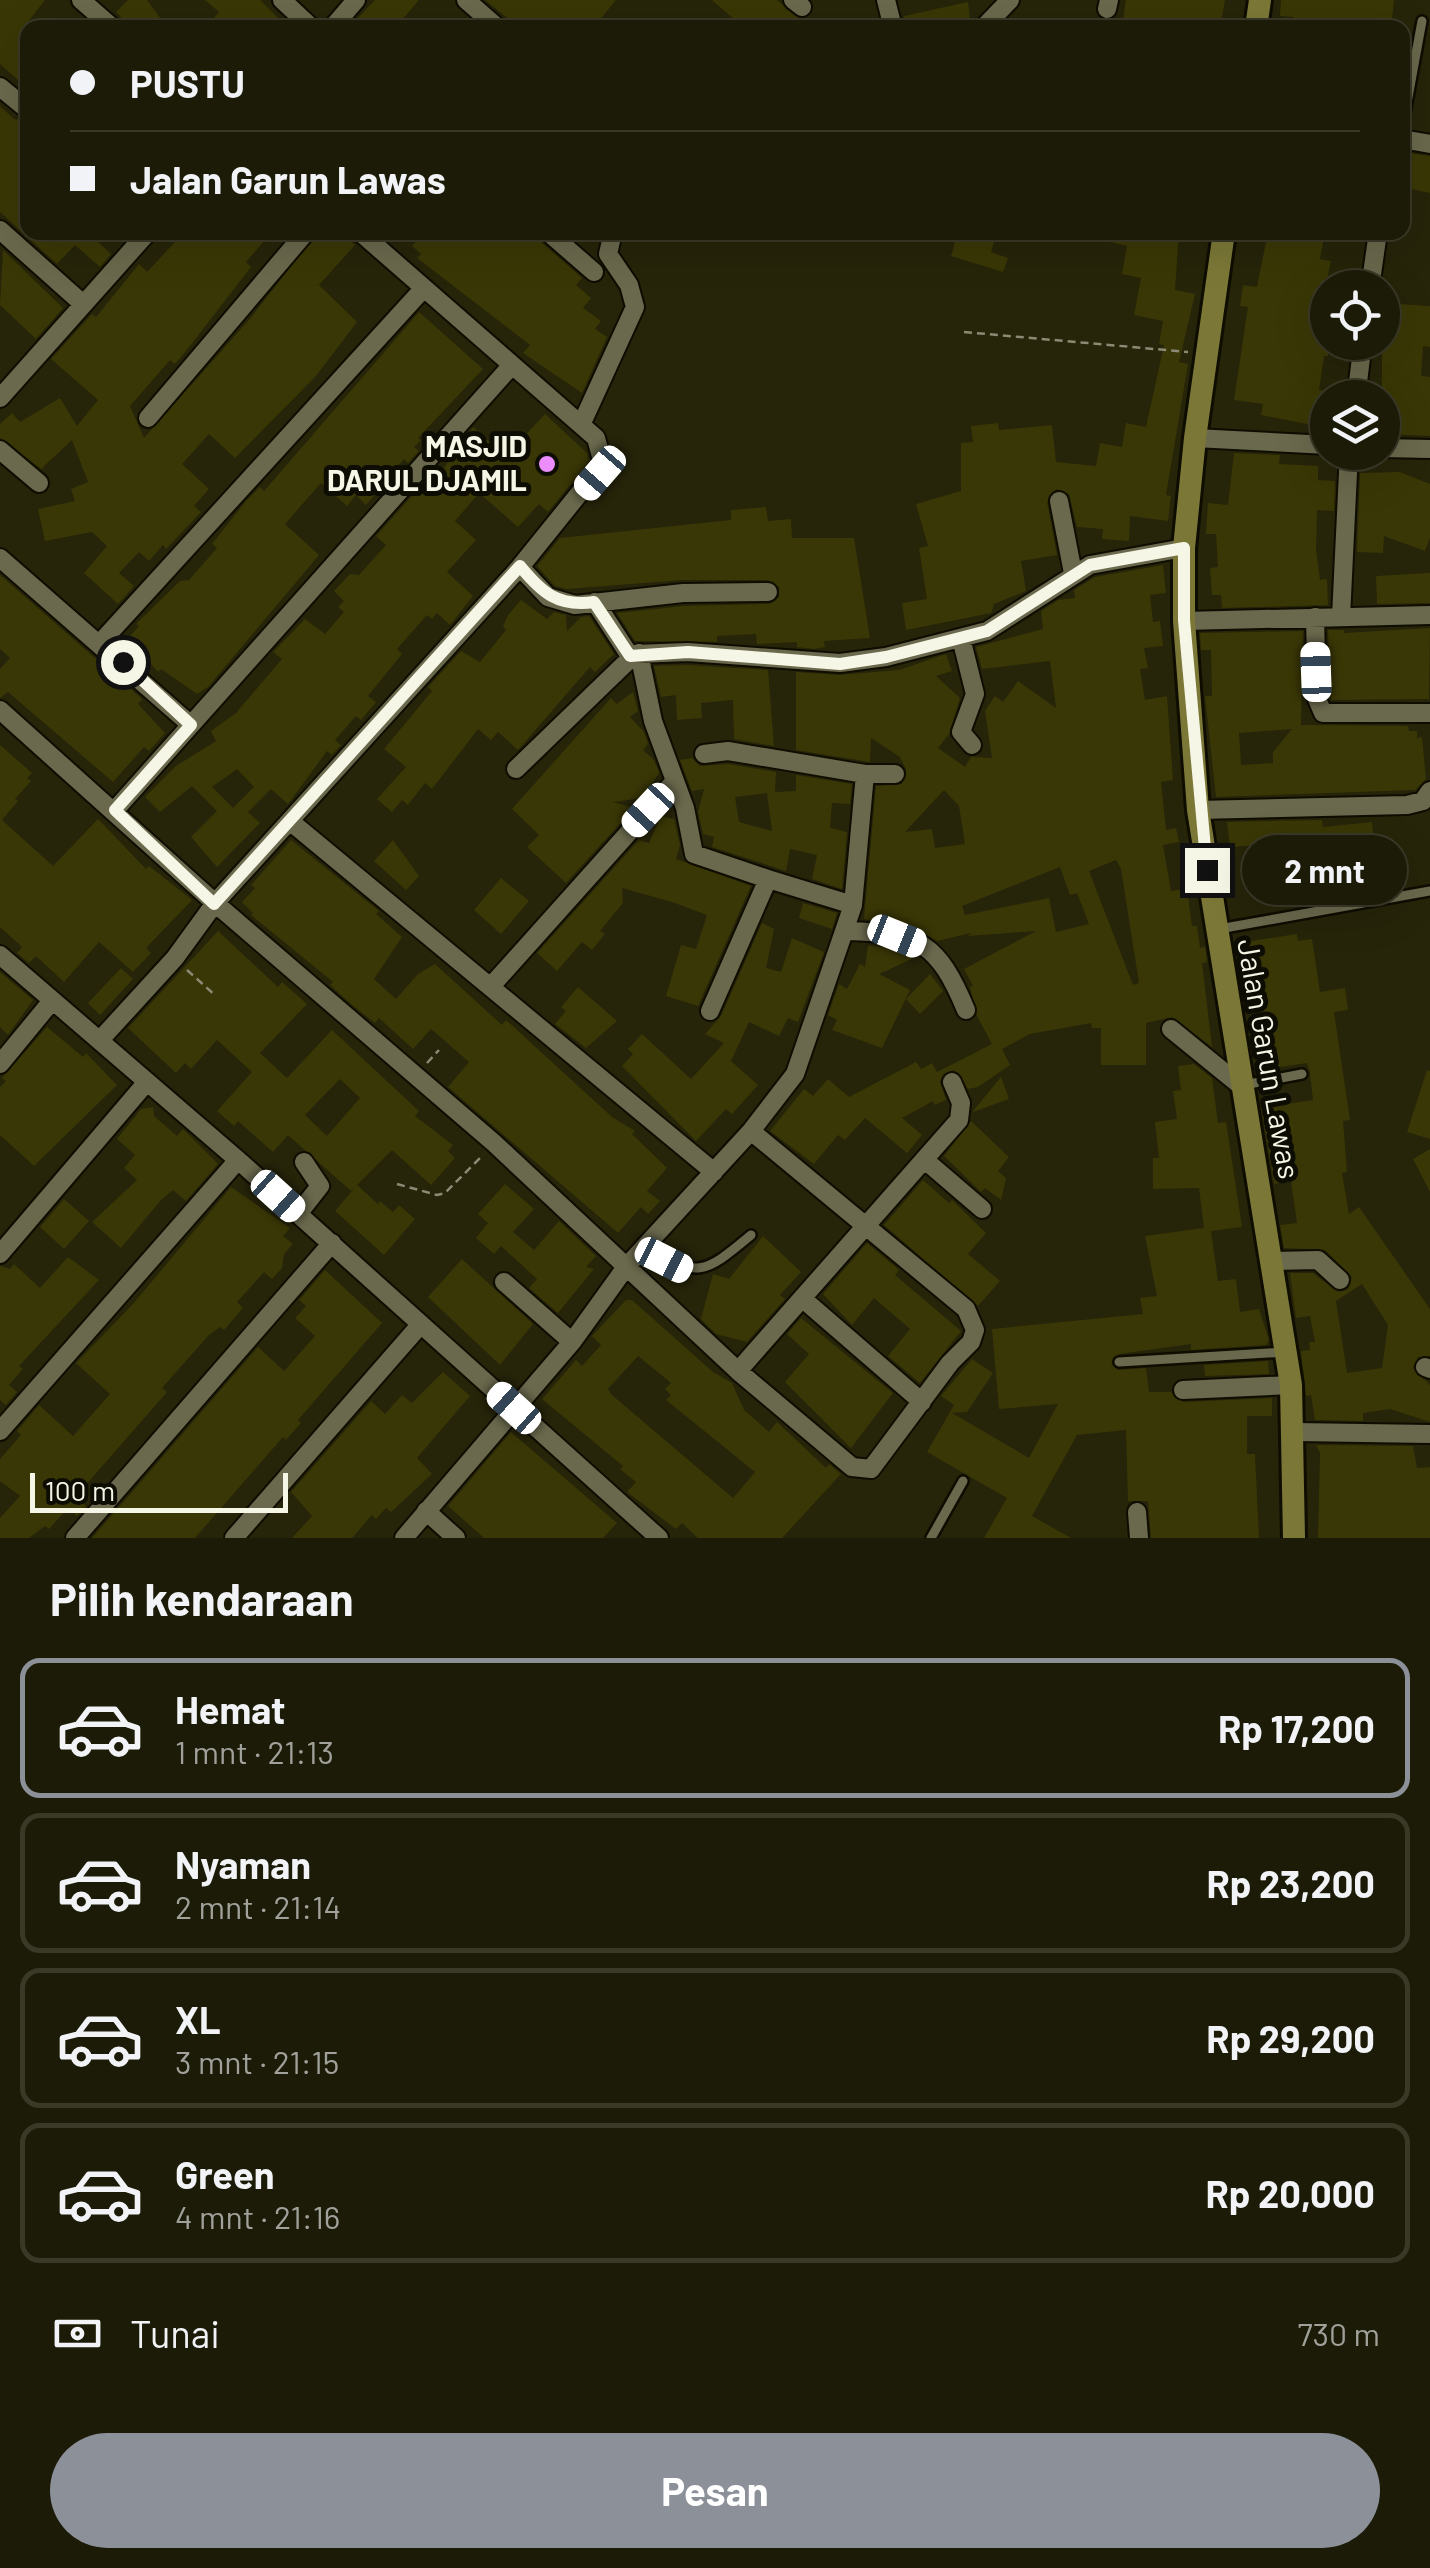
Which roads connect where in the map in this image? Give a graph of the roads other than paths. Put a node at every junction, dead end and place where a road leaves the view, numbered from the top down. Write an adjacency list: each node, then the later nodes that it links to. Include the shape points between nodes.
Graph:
1 (81, 0): 6 (street)
2 (282, 0): 7 (street)
3 (356, 0): 8 (street)
4 (466, 0): 9 (street)
5 (1010, 0): 10 (street)
6 (103, 20)
7 (303, 20)
8 (339, 20)
9 (489, 20)
10 (991, 20)
11 (1422, 22): 13 (lane)
12 (0, 86): 14 (street)
13 (1410, 87)
14 (20, 103)
15 (0, 230): 26 (street)
16 (141, 240): 26 (street)
17 (299, 240): 29 (street)
18 (369, 240): 25 (street)
19 (557, 240): 24 (street)
20 (611, 240): 30 (street, via 608,254 635,307)
21 (1223, 240): 31 (main road, Jalan Garun Lawas)
22 (1377, 240): 23 (street)
23 (1373, 270)
24 (594, 272)
25 (424, 288): 27 (street); 50 (street)
26 (83, 304): 28 (street)
27 (512, 365): 30 (street); 54 (street)
28 (3, 388)
29 (148, 418)
30 (582, 425): 41 (street, via 602,451 600,473)
31 (1195, 438): 32 (street); 39 (main road, Jalan Garun Lawas)
32 (1310, 444)
33 (1400, 448): 34 (street)
34 (1430, 449)
35 (0, 450): 37 (street)
36 (1348, 470): 47 (street)
37 (38, 484)
38 (1060, 501): 42 (street)
39 (1184, 548): 42 (street); 48 (main road, Jalan Garun Lawas)
40 (0, 558): 50 (street)
41 (520, 566): 44 (street, via 548,597 575,605); 64 (street)
42 (1073, 573): 49 (street, via 1005,622)
43 (768, 592): 44 (street)
44 (594, 602): 51 (street)
45 (1430, 616): 47 (street)
46 (1315, 617): 47 (street); 48 (street); 53 (street, via 1317,699 1325,715)
47 (1342, 618)
48 (1184, 620): 63 (main road, Jalan Garun Lawas)
49 (961, 638): 51 (street, via 840,664); 55 (street, via 975,694 961,732)
50 (101, 642): 54 (street)
51 (634, 654): 57 (street); 60 (street)
52 (0, 710): 62 (street)
53 (1430, 713)
54 (191, 725): 62 (street)
55 (972, 745)
56 (704, 754): 58 (street, via 728,751)
57 (516, 770)
58 (865, 774): 59 (street); 68 (street)
59 (896, 774)
60 (673, 783): 65 (street, via 696,857); 72 (street)
61 (1430, 791): 63 (street, via 1423,801 1406,805)
62 (115, 810): 67 (street)
63 (1198, 810): 70 (main road, Jalan Garun Lawas)
64 (291, 822): 67 (street); 72 (street)
65 (768, 879): 68 (street); 75 (street)
66 (1430, 891): 70 (lane)
67 (214, 904): 77 (street); 96 (street, via 494,1143)
68 (853, 906): 69 (street)
69 (847, 930): 74 (street, via 887,933 932,950); 83 (street, via 802,1060)
70 (1216, 930): 82 (main road, Jalan Garun Lawas)
71 (0, 955): 73 (street)
72 (492, 984): 87 (street)
73 (51, 1002): 77 (street); 78 (street)
74 (966, 1010)
75 (710, 1011)
76 (1171, 1029): 82 (street)
77 (100, 1040): 80 (street)
78 (0, 1064)
79 (1302, 1074): 82 (lane)
80 (146, 1082): 84 (street); 94 (street)
81 (952, 1082): 85 (street, via 961,1116)
82 (1241, 1086): 95 (main road, Jalan Garun Lawas)
83 (751, 1131): 87 (street); 90 (street)
84 (238, 1160): 89 (street); 109 (street)
85 (926, 1161): 88 (street); 90 (street)
86 (304, 1162): 89 (street, via 320,1186)
87 (714, 1172): 93 (street)
88 (982, 1209)
89 (298, 1214): 92 (street)
90 (863, 1226): 99 (street); 107 (street, via 966,1309 972,1321 971,1342)
91 (750, 1235): 93 (lane, via 704,1270 686,1270)
92 (332, 1244): 100 (street); 115 (street)
93 (643, 1248): 96 (street)
94 (0, 1254)
95 (1274, 1261): 97 (street, via 1318,1260); 102 (main road, Jalan Garun Lawas)
96 (626, 1268): 101 (street); 104 (street)
97 (1340, 1280)
98 (504, 1282): 101 (street)
99 (802, 1299): 104 (street); 107 (street)
100 (421, 1324): 108 (street); 116 (street)
101 (572, 1342): 108 (street)
102 (1286, 1352): 103 (lane); 105 (main road, Jalan Garun Lawas)
103 (1120, 1362)
104 (738, 1370): 107 (street, via 862,1470 878,1465)
105 (1291, 1385): 106 (street); 110 (main road, Jalan Garun Lawas)
106 (1183, 1390)
107 (922, 1402)
108 (514, 1408): 113 (street); 119 (street)
109 (0, 1431)
110 (1295, 1432): 111 (street); 122 (main road, Jalan Garun Lawas)
111 (1430, 1434)
112 (963, 1481): 120 (lane)
113 (426, 1511): 117 (street); 118 (street)
114 (1138, 1512): 121 (street)
115 (75, 1538)
116 (234, 1538)
117 (404, 1538)
118 (456, 1538)
119 (659, 1538)
120 (931, 1538)
121 (1139, 1538)
122 (1294, 1538)

